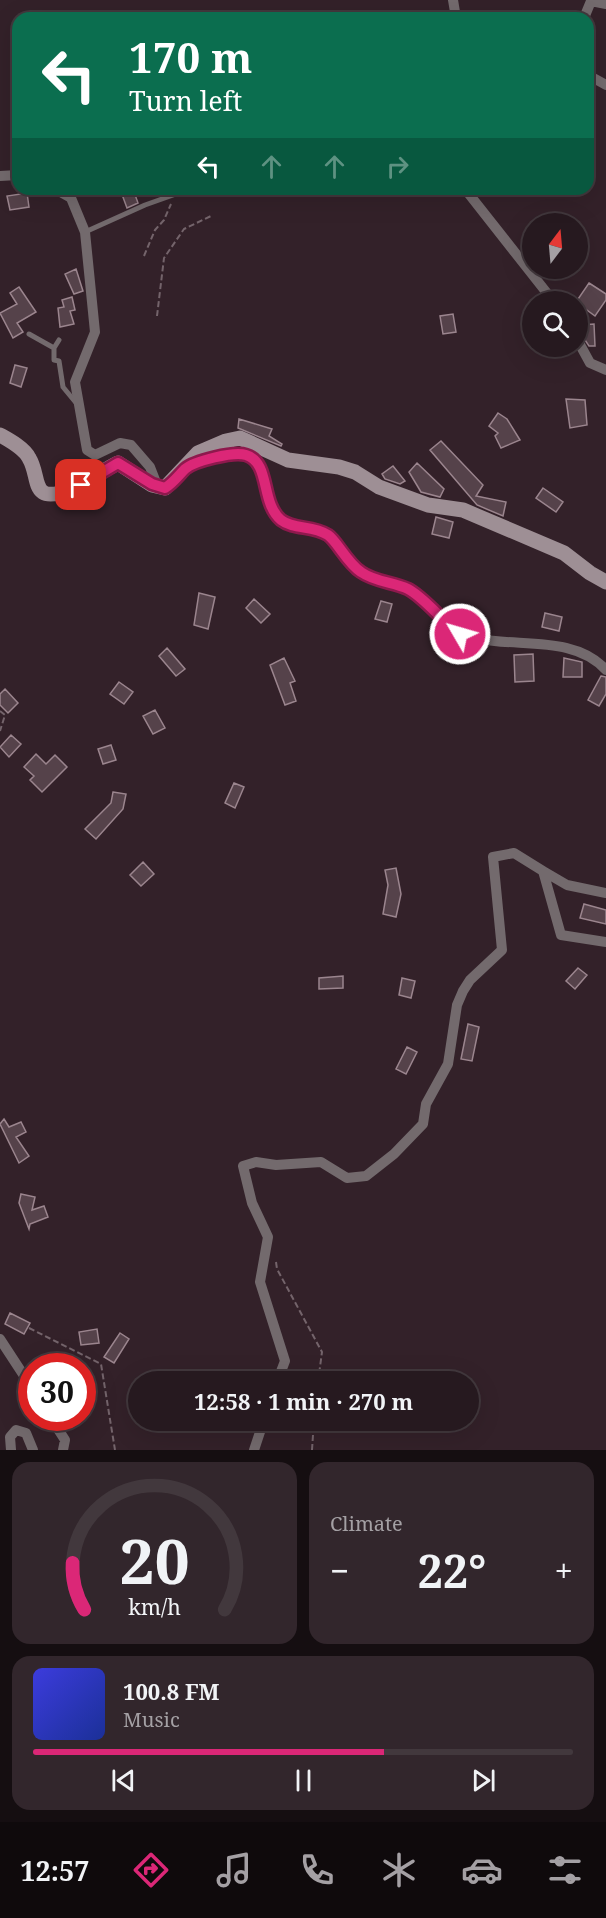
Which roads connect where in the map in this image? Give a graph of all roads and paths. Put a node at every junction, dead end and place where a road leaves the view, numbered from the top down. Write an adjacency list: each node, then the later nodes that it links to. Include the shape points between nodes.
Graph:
1 (606, 4): 2 (street, via 591,1)
2 (586, 12)
3 (66, 195): 7 (street, via 71,198)
4 (171, 195): 7 (lane); 8 (path, via 171,210 154,230)
5 (470, 195): 9 (street)
6 (211, 216): 10 (path, via 184,229 164,258)
7 (85, 232): 16 (street, via 95,332 75,382)
8 (144, 255)
9 (545, 291)
10 (157, 316)
11 (29, 334): 13 (lane)
12 (59, 340): 13 (lane)
13 (54, 348): 16 (lane, via 63,387)
14 (587, 357): 15 (street, via 590,363)
15 (606, 370)
16 (78, 405): 19 (street, via 87,450 95,455 120,443 131,445 150,467)
17 (0, 435): 19 (main road, via 30,458 36,485 46,493 71,490 118,463)
18 (186, 467): 19 (main road, via 165,488); 20 (main road, via 198,453 240,438 288,460 339,467 428,505 463,510 564,553); 21 (street, via 225,455 254,458 261,469 268,503 281,519 331,537 343,557 362,573 408,589 460,634 563,647 587,655)
19 (157, 485)
20 (606, 582)
21 (606, 670)
22 (0, 711): 23 (path, via 5,715)
23 (0, 731)
24 (543, 870): 25 (street, via 567,885); 26 (street, via 561,935); 31 (street, via 514,854 493,857 502,951 463,991 457,1005 448,1064 426,1104 423,1124 394,1154 366,1176 347,1178 321,1162 256,1162 243,1166 252,1203 268,1237 260,1282 285,1361)
25 (606, 893)
26 (606, 942)
27 (275, 1260): 32 (path, via 303,1322 322,1352)
28 (30, 1328): 39 (path, via 101,1364)
29 (0, 1340): 30 (street)
30 (18, 1367)
31 (281, 1371)
32 (319, 1371)
33 (59, 1431): 38 (street, via 65,1440)
34 (260, 1431): 40 (street)
35 (313, 1431): 41 (path)
36 (11, 1450): 37 (street, via 10,1437 16,1430 26,1433)
37 (33, 1450)
38 (63, 1450)
39 (115, 1450)
40 (254, 1450)
41 (312, 1450)

